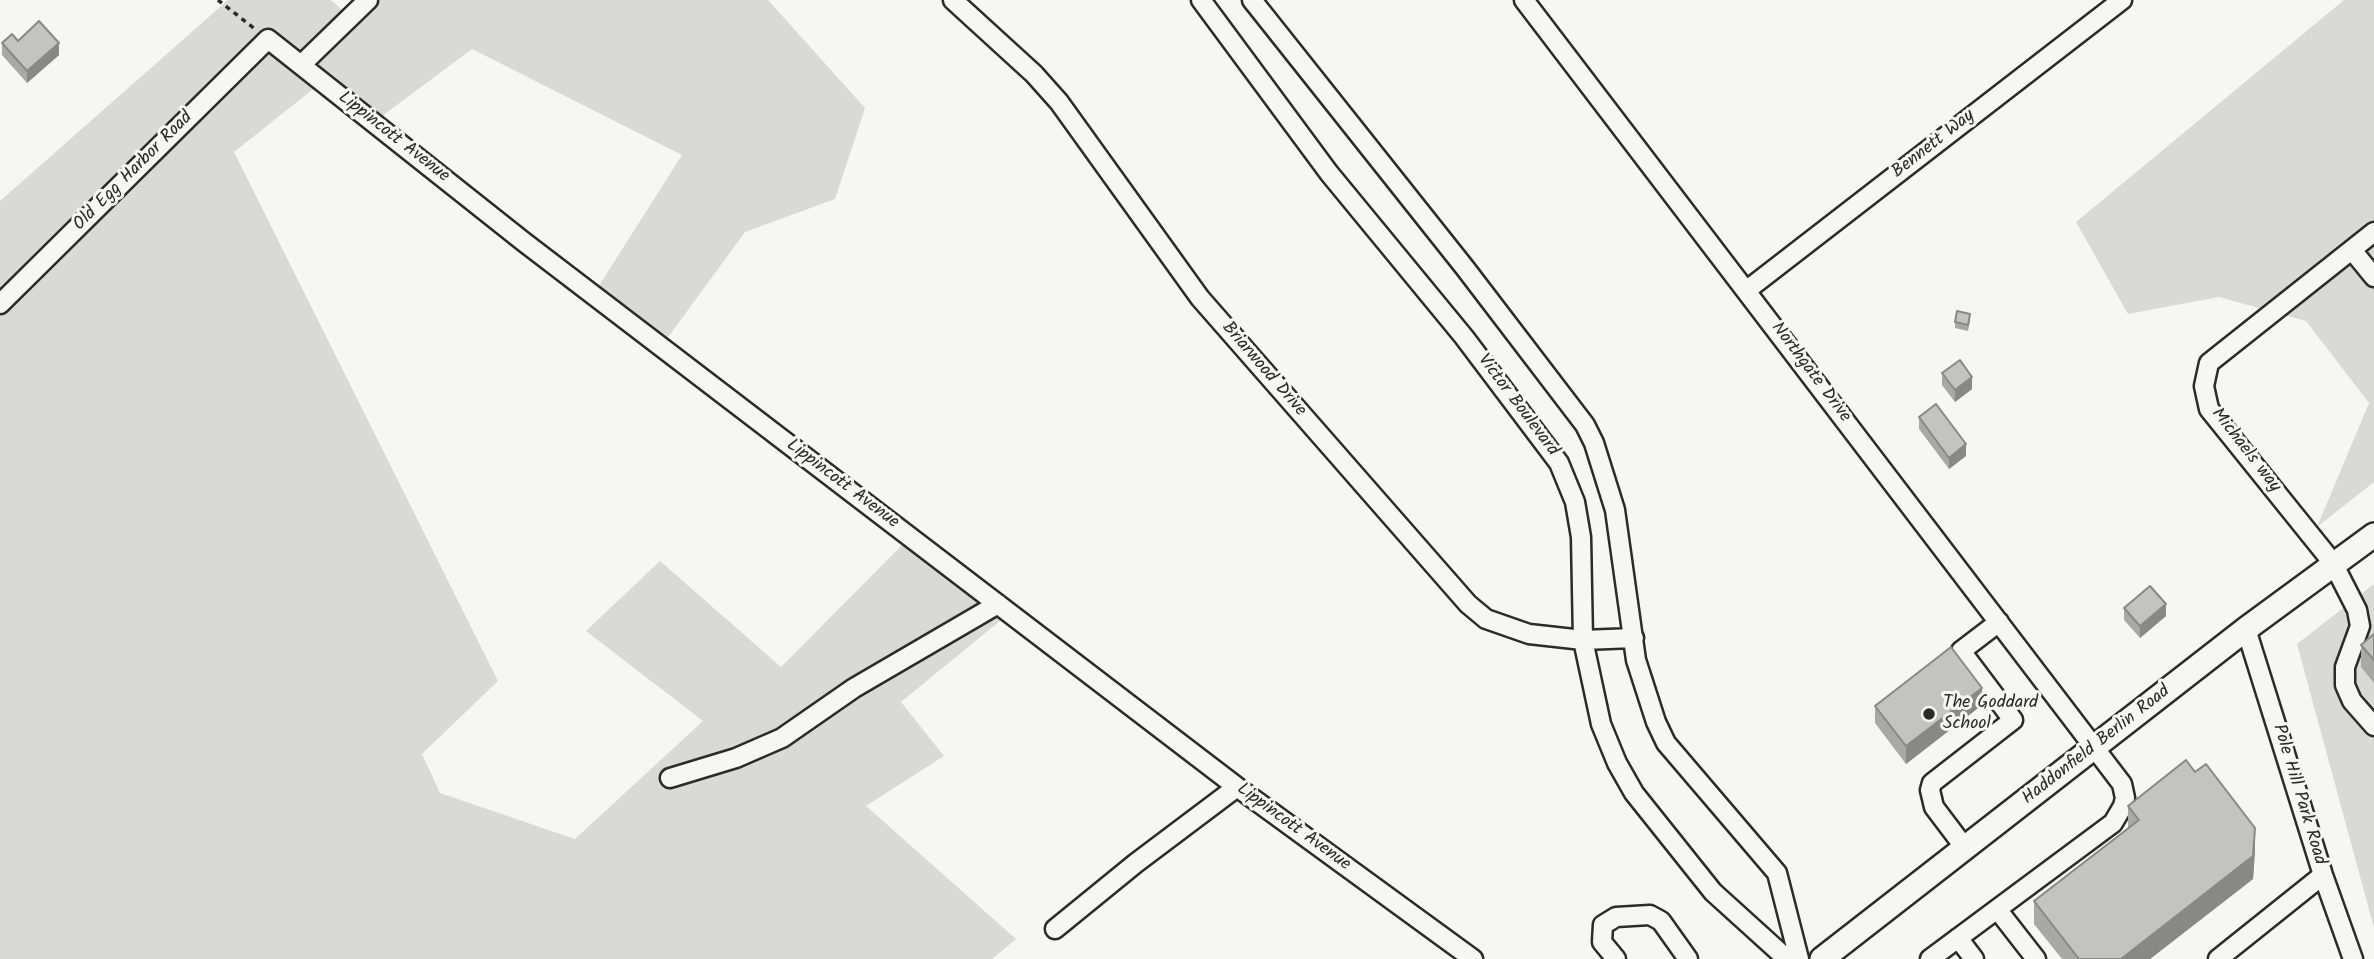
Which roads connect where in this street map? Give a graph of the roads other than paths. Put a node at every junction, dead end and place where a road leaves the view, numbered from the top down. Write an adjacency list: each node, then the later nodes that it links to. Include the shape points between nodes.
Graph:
1 (368, 0): 8 (street)
2 (953, 0): 20 (street, Briarwood Drive, via 1059,102 1200,299 1468,604 1507,628)
3 (1200, 0): 20 (street, Victor Boulevard, via 1329,173 1464,337 1559,463 1575,502 1581,537)
4 (1252, 0): 19 (street, via 1585,425 1615,510)
5 (2122, 0): 12 (street, Bennett Way)
6 (1527, 1): 12 (street, Northgate Drive)
7 (268, 38): 8 (street, Lippincott Avenue); 13 (street, Old Egg Harbor Road)
8 (301, 65): 16 (street, Lippincott Avenue, via 524,242)
9 (2374, 232): 10 (street, Michaels way)
10 (2352, 250): 11 (street); 15 (street, Michaels way, via 2209,363 2204,386 2209,409)
11 (2374, 277)
12 (1747, 290): 17 (street, Northgate Drive)
13 (0, 304)
14 (2374, 535): 15 (main road, Haddonfield Berlin Road)
15 (2333, 563): 18 (main road, Haddonfield Berlin Road); 21 (street, Michaels way, via 2357,610 2360,626 2345,667 2345,685 2352,701)
16 (998, 604): 23 (street, via 854,688 782,738); 24 (street, Lippincott Avenue)
17 (1999, 622): 22 (street, Northgate Drive); 25 (street, via 1961,651 2013,720 1931,785 1934,807)
18 (2246, 629): 22 (main road, Haddonfield Berlin Road); 26 (street, Pole Hill Park Road)
19 (1633, 638): 20 (street, Briarwood Drive); 34 (street, via 1636,660 1666,743 1777,873)
20 (1583, 639): 33 (street, Victor Boulevard, via 1601,724 1634,793 1713,892)
21 (2374, 726)
22 (2095, 748): 25 (main road, Haddonfield Berlin Road); 27 (street, Northgate Drive, via 2122,784 2120,814)
23 (670, 778)
24 (1237, 787): 28 (street); 30 (street, Lippincott Avenue)
25 (1965, 848): 35 (main road, Haddonfield Berlin Road)
26 (2323, 875): 39 (street); 40 (street, Pole Hill Park Road)
27 (1997, 909): 29 (street, Northgate Drive); 38 (street)
28 (1055, 929)
29 (1958, 938): 36 (street, Northgate Drive); 37 (street)
30 (1473, 959)
31 (1616, 959): 32 (street, via 1602,942 1603,925 1616,918 1650,915 1661,921)
32 (1688, 959)
33 (1787, 959)
34 (1799, 959)
35 (1822, 959)
36 (1930, 959)
37 (1974, 959)
38 (2036, 959)
39 (2218, 959)
40 (2353, 959)

